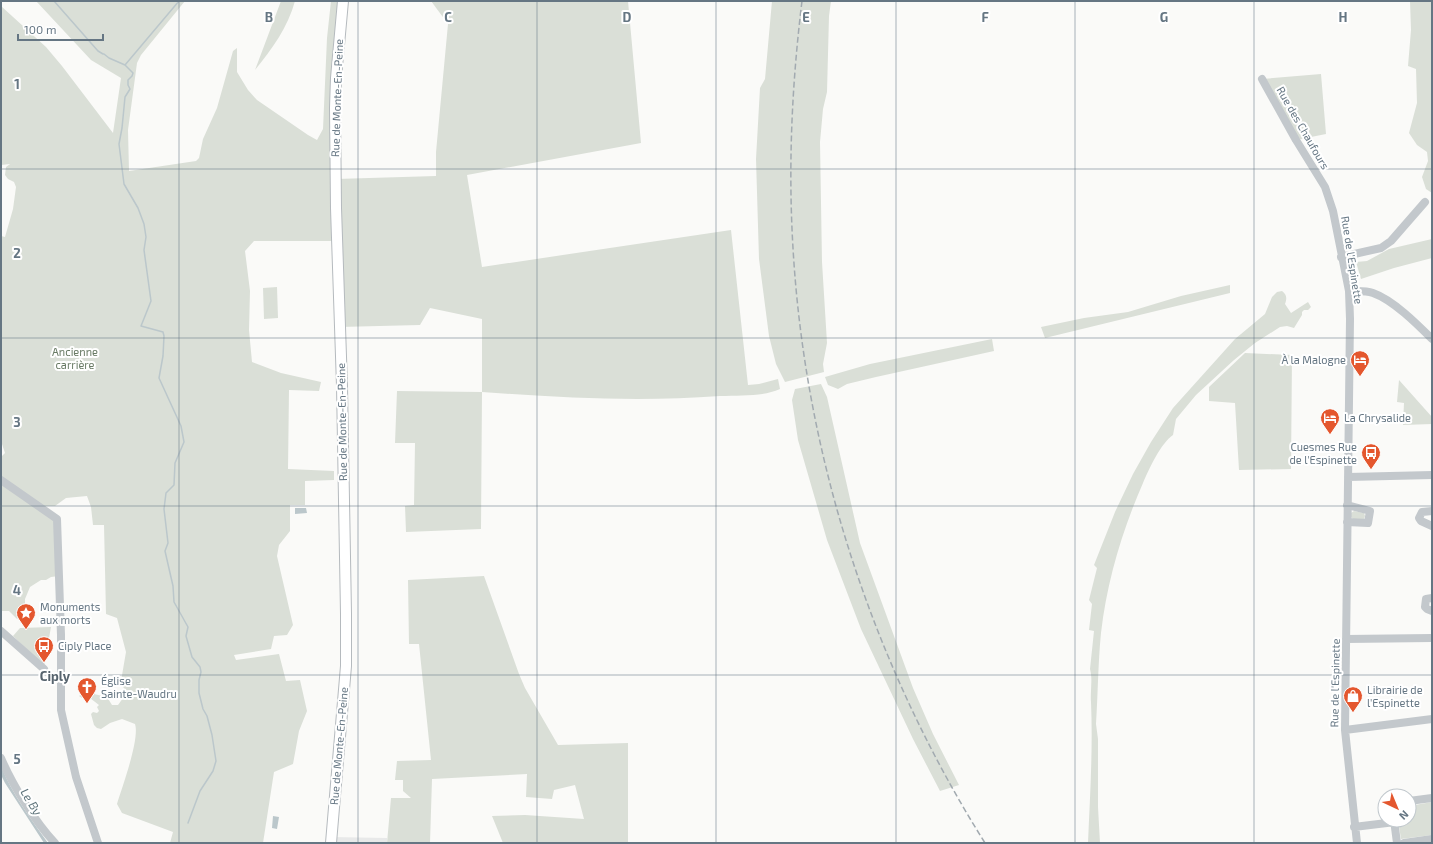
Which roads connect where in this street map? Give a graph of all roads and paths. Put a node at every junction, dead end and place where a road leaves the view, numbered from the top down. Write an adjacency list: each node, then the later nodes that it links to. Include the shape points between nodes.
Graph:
1 (343, 1): 32 (main road, Rue de Monte-En-Peine, via 335,108 346,666)
2 (1262, 79): 3 (street, Rue des Chaufours)
3 (1325, 187): 5 (street, Rue de l'Espinette, via 1333,211)
4 (1425, 202): 5 (street, via 1391,241 1381,248)
5 (1341, 257): 6 (street, Rue de l'Espinette)
6 (1349, 291): 7 (street, via 1364,290 1379,295); 9 (street, Rue de l'Espinette)
7 (1432, 339)
8 (1432, 475): 9 (street)
9 (1348, 477): 11 (street, Rue de l'Espinette)
10 (1, 480): 31 (street, via 57,519 61,710 76,777)
11 (1348, 505): 13 (street, Rue de l'Espinette); 13 (street, via 1370,511 1368,523)
12 (1432, 511): 14 (street, via 1422,512 1419,518)
13 (1347, 522): 18 (street, Rue de l'Espinette)
14 (1432, 526)
15 (1432, 598): 16 (street, via 1426,599 1425,602 1427,610)
16 (1432, 611)
17 (1, 631): 20 (street)
18 (1346, 638): 19 (street); 22 (street, Rue de l'Espinette)
19 (1432, 638)
20 (44, 669)
21 (1432, 719): 22 (street)
22 (1345, 730): 27 (street, Rue de l'Espinette)
23 (1, 758): 30 (street, via 8,774)
24 (1432, 798): 25 (street)
25 (1417, 800)
26 (1377, 824): 27 (street)
27 (1354, 827): 33 (street, Rue de l'Espinette)
28 (1396, 828): 34 (street)
29 (1432, 839): 35 (street)
30 (54, 843)
31 (98, 843)
32 (331, 843)
33 (1356, 843)
34 (1397, 843)
35 (1404, 843)

